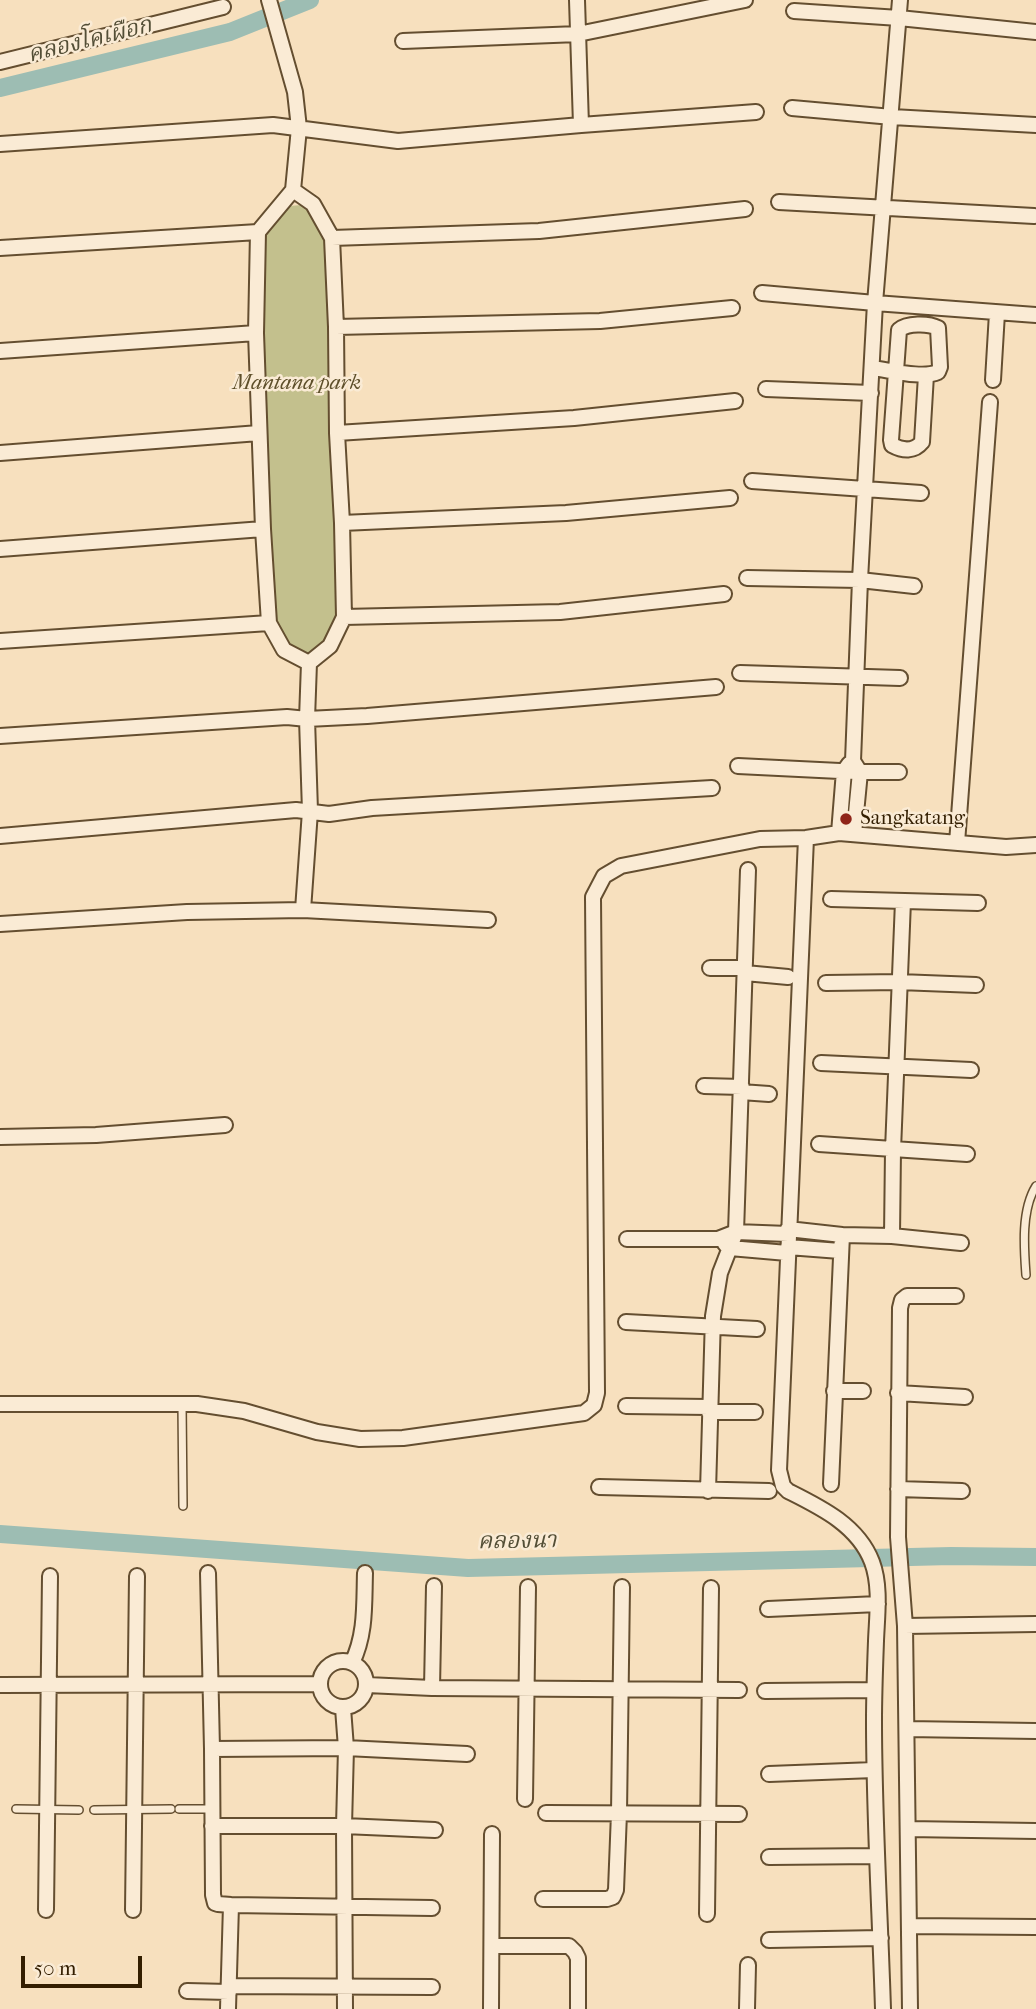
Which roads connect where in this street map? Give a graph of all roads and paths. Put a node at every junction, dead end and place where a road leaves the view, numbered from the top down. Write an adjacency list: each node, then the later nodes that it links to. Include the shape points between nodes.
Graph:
1 (269, 0): 17 (street, via 295,92)
2 (577, 0): 9 (street)
3 (745, 0): 9 (street)
4 (900, 0): 7 (street)
5 (223, 7): 11 (street)
6 (794, 11): 7 (street)
7 (899, 18): 8 (street); 14 (street)
8 (1036, 32)
9 (578, 34): 10 (street); 15 (street)
10 (403, 41)
11 (0, 62)
12 (792, 108): 14 (street)
13 (757, 112): 15 (street)
14 (892, 117): 16 (street); 21 (street)
15 (581, 125): 17 (street, via 398,142)
16 (1036, 125)
17 (299, 128): 18 (street, via 273,125); 19 (street)
18 (0, 144)
19 (293, 190): 24 (street); 25 (street, via 313,204)
20 (779, 202): 21 (street)
21 (884, 208): 23 (street); 28 (street)
22 (746, 209): 25 (street, via 540,231)
23 (1034, 216)
24 (258, 232): 26 (street); 33 (street)
25 (332, 238): 32 (street)
26 (0, 248)
27 (762, 293): 28 (street)
28 (875, 303): 30 (street); 35 (street)
29 (732, 308): 32 (street, via 600,321)
30 (997, 313): 31 (street); 38 (street)
31 (1036, 314)
32 (336, 327): 44 (street)
33 (256, 333): 34 (street); 43 (street)
34 (0, 351)
35 (872, 368): 36 (street); 40 (street)
36 (897, 370): 37 (street); 37 (street, via 901,327 933,326 939,333 940,367); 37 (street, via 891,440 897,448 909,450 922,442)
37 (926, 375)
38 (993, 380)
39 (766, 390): 40 (street)
40 (871, 393): 47 (street)
41 (735, 401): 44 (street, via 574,418)
42 (990, 402): 76 (street)
43 (259, 433): 45 (street); 51 (street)
44 (337, 433): 50 (street)
45 (0, 453)
46 (752, 481): 47 (street)
47 (865, 489): 48 (street); 54 (street)
48 (921, 493)
49 (730, 498): 50 (street, via 566,513)
50 (342, 523): 57 (street)
51 (263, 529): 52 (street); 58 (street)
52 (0, 549)
53 (747, 578): 54 (street)
54 (860, 580): 55 (street); 62 (street)
55 (914, 586)
56 (724, 594): 57 (street, via 560,612)
57 (344, 617): 60 (street, via 330,646)
58 (269, 624): 59 (street); 60 (street, via 284,650)
59 (0, 641)
60 (309, 663): 65 (street)
61 (740, 673): 62 (street)
62 (856, 676): 63 (street); 68 (street)
63 (900, 678)
64 (716, 687): 65 (street)
65 (307, 719): 66 (street); 71 (street)
66 (0, 736)
67 (738, 766): 68 (street)
68 (852, 768): 69 (street); 72 (street); 73 (street)
69 (899, 772)
70 (712, 788): 71 (street, via 329,814)
71 (310, 811): 74 (street); 82 (street)
72 (839, 833): 73 (street); 75 (street)
73 (854, 834): 76 (street)
74 (0, 836)
75 (806, 838): 107 (street); 121 (street, via 760,839 621,866 604,876 593,897 594,1405 571,1415 403,1438 360,1439 317,1432 244,1410)
76 (957, 843): 77 (street)
77 (1036, 845)
78 (748, 870): 86 (street)
79 (831, 899): 80 (street)
80 (903, 901): 81 (street); 88 (street)
81 (978, 903)
82 (303, 910): 83 (street); 84 (street, via 187,912)
83 (488, 920)
84 (0, 925)
85 (710, 968): 86 (street)
86 (745, 971): 87 (street); 95 (street)
87 (788, 977)
88 (899, 982): 89 (street); 90 (street); 92 (street)
89 (826, 983)
90 (976, 985)
91 (821, 1063): 92 (street)
92 (895, 1068): 93 (street); 100 (street)
93 (971, 1070)
94 (704, 1086): 95 (street)
95 (741, 1089): 96 (street); 103 (street)
96 (769, 1094)
97 (225, 1125): 98 (street)
98 (0, 1137)
99 (819, 1144): 100 (street)
100 (892, 1150): 101 (street); 105 (street)
101 (967, 1154)
102 (1036, 1186): 111 (lane, via 1030,1197 1024,1241)
103 (736, 1233): 107 (street); 109 (street)
104 (842, 1235): 105 (street); 107 (street); 110 (street)
105 (892, 1236): 108 (street)
106 (627, 1239): 109 (street)
107 (788, 1241): 109 (street); 110 (street); 140 (street, via 781,1481 788,1491 835,1517 858,1539 872,1561)
108 (961, 1243)
109 (724, 1244): 114 (street)
110 (840, 1251): 116 (street)
111 (1026, 1275)
112 (956, 1296): 118 (street, via 907,1296 902,1300)
113 (626, 1322): 114 (street)
114 (713, 1326): 115 (street); 123 (street)
115 (757, 1329)
116 (834, 1391): 117 (street); 125 (street)
117 (863, 1391)
118 (898, 1393): 119 (street); 127 (street)
119 (965, 1396)
120 (0, 1404): 121 (street)
121 (182, 1404): 131 (lane)
122 (626, 1406): 123 (street)
123 (709, 1409): 124 (street); 128 (street)
124 (755, 1412)
125 (831, 1484)
126 (599, 1487): 128 (street)
127 (898, 1489): 130 (street); 143 (street)
128 (708, 1491): 129 (street)
129 (769, 1491)
130 (962, 1491)
131 (183, 1506)
132 (208, 1573): 148 (street)
133 (365, 1573): 144 (street, via 363,1633)
134 (50, 1576): 147 (street)
135 (137, 1576): 150 (street)
136 (434, 1586): 151 (street)
137 (528, 1587): 152 (street)
138 (622, 1587): 153 (street)
139 (711, 1588): 154 (street)
140 (878, 1604): 141 (street); 156 (street)
141 (768, 1609)
142 (1036, 1624): 143 (street)
143 (905, 1626): 159 (street)
144 (352, 1663): 145 (street, via 344,1661 327,1668); 149 (street, via 360,1668)
145 (320, 1684): 148 (street); 158 (street, via 327,1701)
146 (0, 1685): 147 (street)
147 (48, 1685): 150 (street); 169 (street)
148 (210, 1685): 150 (street); 162 (street)
149 (366, 1685): 151 (street); 158 (street, via 359,1701)
150 (135, 1686): 172 (street)
151 (432, 1688): 152 (street)
152 (527, 1688): 153 (street); 166 (street)
153 (621, 1689): 154 (street); 174 (street)
154 (710, 1689): 155 (street); 175 (street)
155 (739, 1690)
156 (874, 1690): 157 (street); 164 (street)
157 (765, 1691)
158 (343, 1708): 161 (street)
159 (907, 1729): 160 (street); 179 (street)
160 (1036, 1731)
161 (346, 1748): 162 (street); 163 (street); 178 (street)
162 (212, 1749): 167 (street)
163 (467, 1754)
164 (874, 1770): 165 (street); 183 (street)
165 (769, 1774)
166 (525, 1799)
167 (212, 1808): 172 (lane); 177 (street)
168 (16, 1809): 169 (lane)
169 (47, 1810): 170 (lane); 189 (street)
170 (79, 1810)
171 (94, 1810): 172 (lane)
172 (134, 1810): 190 (street)
173 (545, 1813): 174 (street)
174 (620, 1813): 175 (street); 185 (street, via 613,1897)
175 (709, 1814): 176 (street); 191 (street)
176 (739, 1814)
177 (212, 1826): 178 (street); 186 (street, via 213,1899 218,1905)
178 (344, 1826): 180 (street); 187 (street)
179 (908, 1829): 181 (street); 192 (street)
180 (435, 1830)
181 (1036, 1831)
182 (492, 1834): 196 (street)
183 (876, 1856): 184 (street); 194 (street)
184 (769, 1857)
185 (543, 1899)
186 (231, 1905): 187 (street); 200 (street)
187 (345, 1907): 188 (street); 198 (street)
188 (432, 1908)
189 (46, 1910)
190 (132, 1910)
191 (707, 1914)
192 (909, 1926): 193 (street); 208 (street)
193 (1036, 1927)
194 (881, 1938): 195 (street); 207 (street)
195 (769, 1940)
196 (492, 1946): 204 (street); 205 (street, via 569,1946 578,1958)
197 (748, 1965): 206 (street)
198 (344, 1987): 199 (street); 200 (street); 203 (street)
199 (432, 1987)
200 (229, 1989): 201 (street); 202 (street)
201 (187, 1991)
202 (228, 2009)
203 (345, 2009)
204 (491, 2009)
205 (578, 2009)
206 (747, 2009)
207 (883, 2009)
208 (910, 2009)

